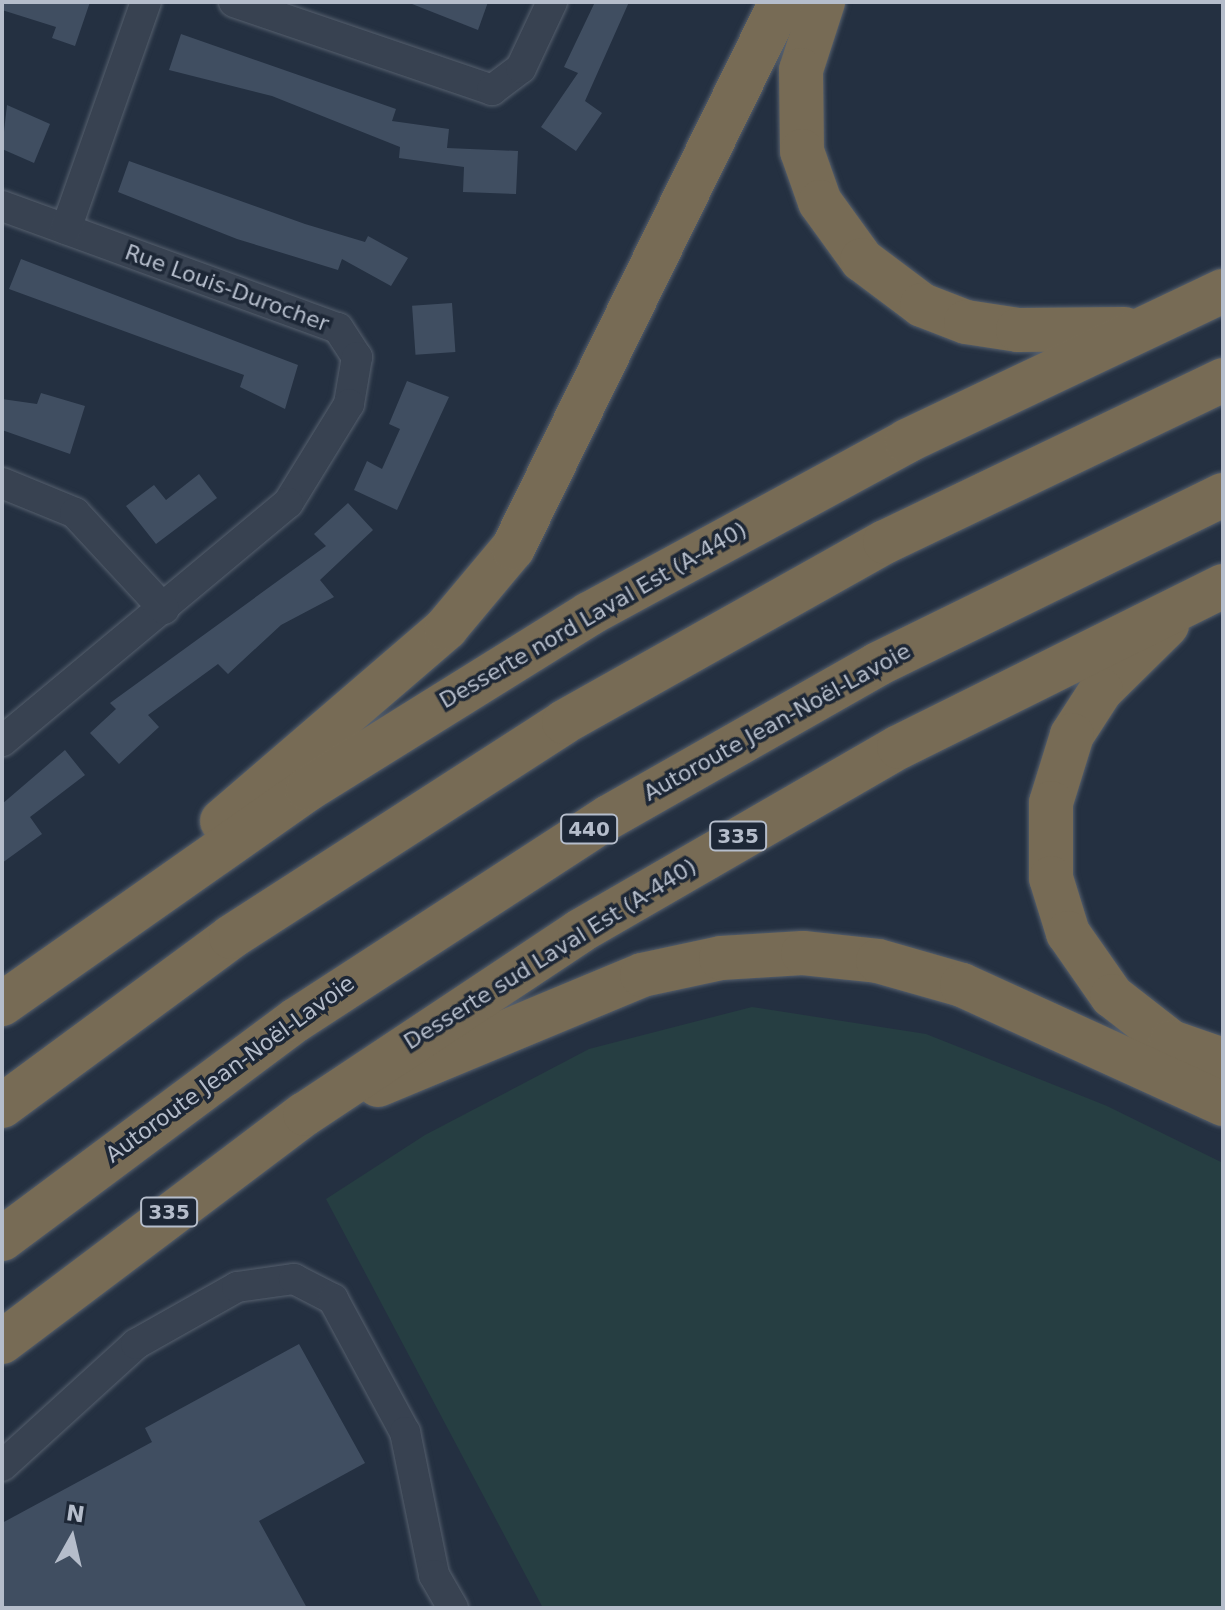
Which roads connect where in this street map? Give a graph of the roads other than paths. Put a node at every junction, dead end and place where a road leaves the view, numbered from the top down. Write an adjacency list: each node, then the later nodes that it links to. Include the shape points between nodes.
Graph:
1 (146, 2): 7 (street)
2 (234, 2): 3 (street, via 492,90 521,68)
3 (552, 2)
4 (781, 2): 16 (highway, via 513,548 446,628 291,756)
5 (823, 2): 9 (highway, via 801,70 802,151 820,202 862,260 922,305 966,322 1028,331)
6 (2, 206): 7 (street, Rue Louis-Durocher)
7 (66, 229): 14 (street, Rue Louis-Durocher, via 338,328 357,357 349,404 288,503)
8 (1223, 291): 9 (highway, Desserte nord Laval Est (A-440))
9 (1140, 328): 16 (highway, Desserte nord Laval Est (A-440), via 883,453 626,592 320,781)
10 (1223, 380): 20 (highway, via 874,548 564,722 231,937)
11 (2, 483): 14 (street, via 75,513)
12 (1223, 495): 22 (highway, Autoroute Jean-Noël-Lavoie / 440, via 878,664 609,817 296,1020)
13 (1209, 592): 18 (highway, via 1081,718 1054,786 1049,857 1060,914 1098,980 1156,1033); 21 (highway, Desserte sud Laval Est (A-440) / 335, via 954,717 705,856)
14 (164, 609): 15 (street, Rue Louis-Durocher)
15 (2, 741)
16 (115, 921): 17 (highway, Desserte nord Laval Est (A-440))
17 (2, 1004)
18 (1223, 1060)
19 (1223, 1104): 21 (highway, via 962,985 878,961 803,953 721,958 642,975)
20 (2, 1106)
21 (305, 1114): 23 (highway, Desserte sud Laval Est (A-440) / 335)
22 (2, 1239)
23 (2, 1342)
24 (2, 1466): 25 (street, via 158,1330 237,1287 294,1279 333,1299 405,1432 434,1575)
25 (453, 1608)

